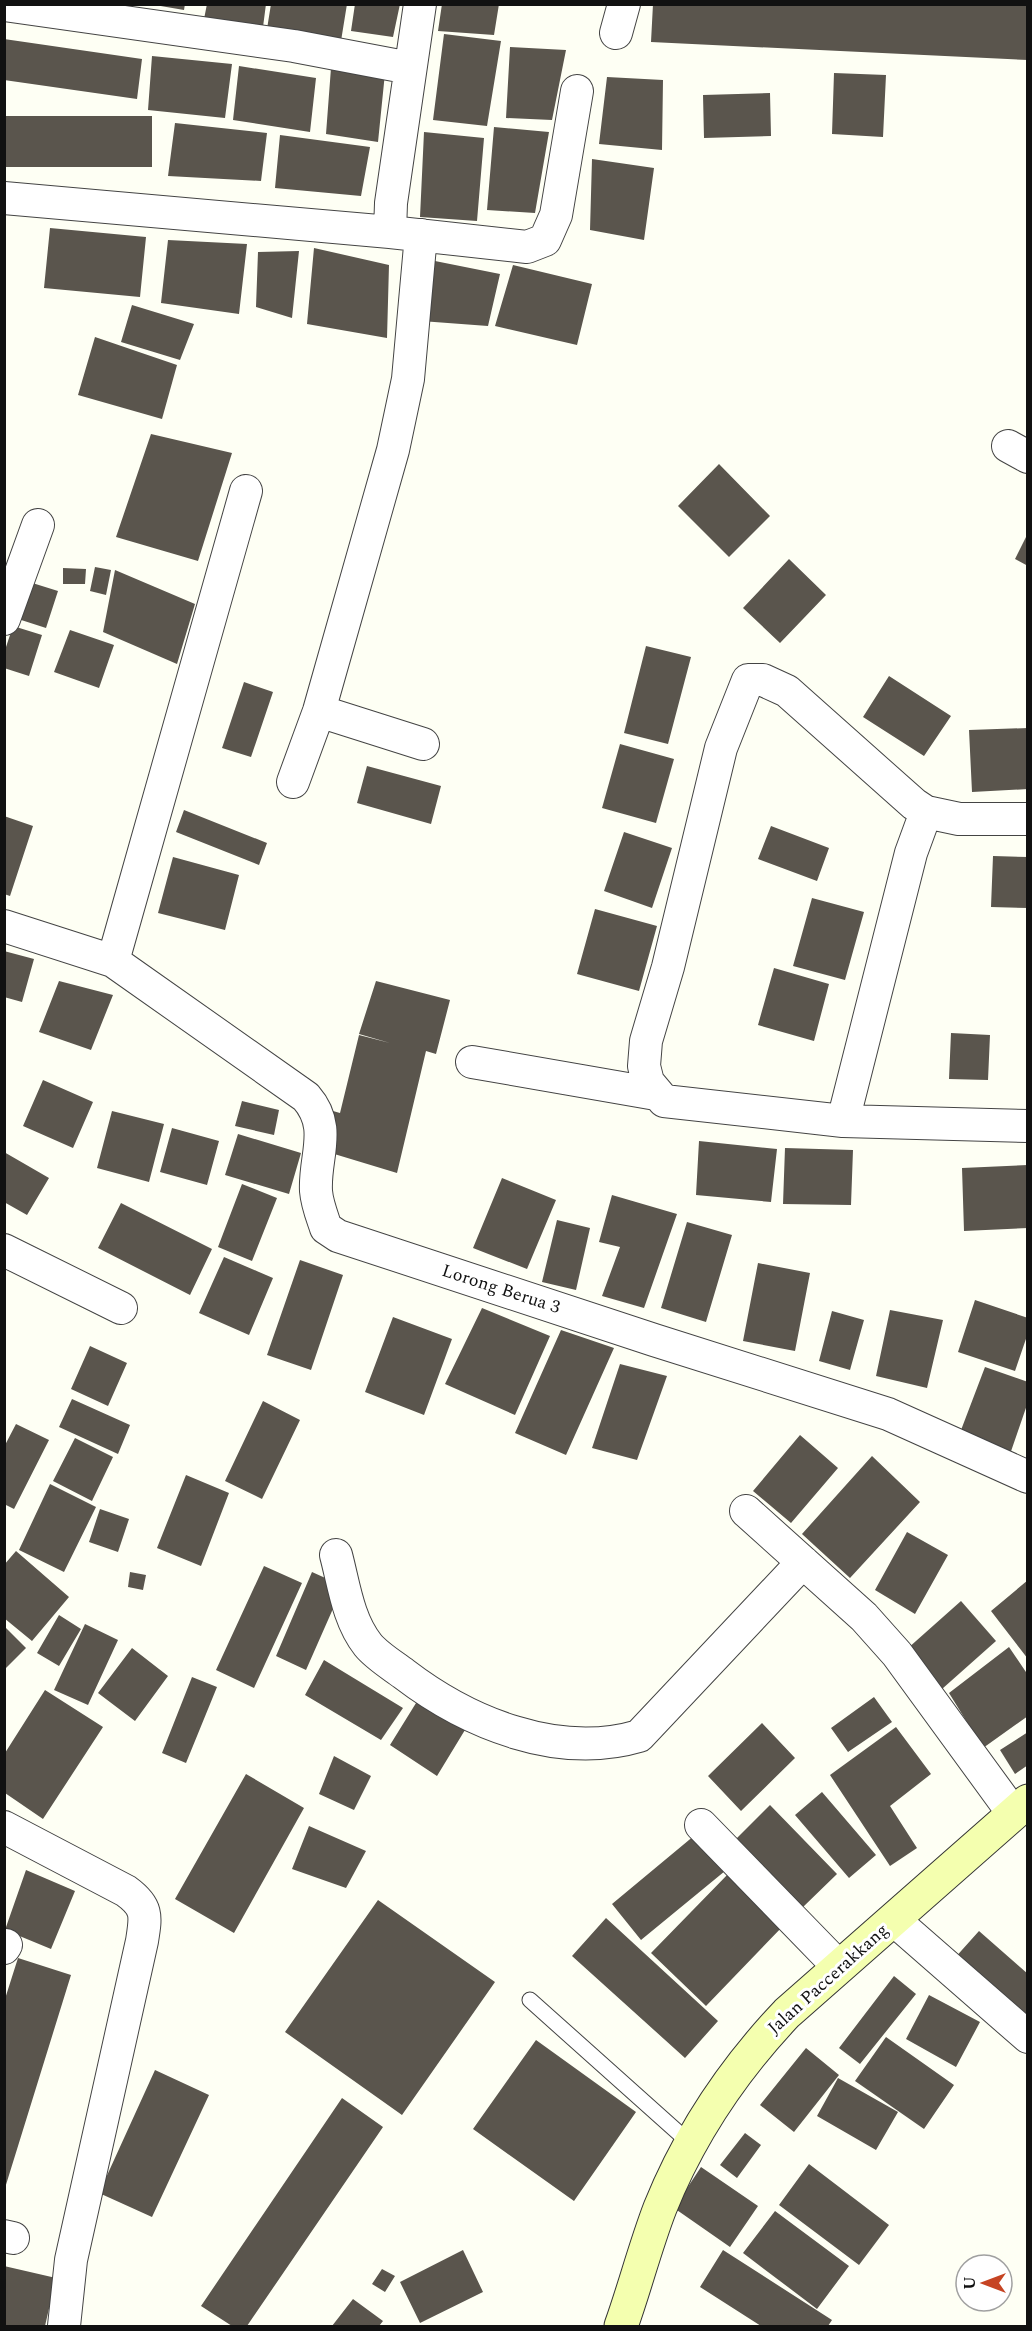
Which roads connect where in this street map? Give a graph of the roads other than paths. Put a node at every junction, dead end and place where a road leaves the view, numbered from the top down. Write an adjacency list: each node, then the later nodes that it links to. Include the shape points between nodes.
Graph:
1 (420, 4): 3 (street)
2 (4, 5): 3 (street, via 294,46)
3 (410, 68): 6 (street)
4 (577, 92): 7 (street, via 556,215 545,240 527,247)
5 (4, 198): 6 (street)
6 (390, 232): 7 (street)
7 (421, 235): 11 (street, via 408,379 393,450)
8 (246, 491): 17 (street)
9 (38, 525): 10 (street)
10 (4, 619)
11 (319, 711): 12 (street); 13 (street)
12 (423, 744)
13 (293, 782)
14 (926, 812): 15 (street, via 959,819); 19 (street, via 787,691 764,680 748,680 721,748 646,1041 644,1066); 20 (street, via 911,853)
15 (1028, 819)
16 (4, 926): 17 (street, Lorong Berua 3)
17 (113, 961): 24 (street, Lorong Berua 3, via 315,1107 321,1118 316,1190 319,1209 326,1228 338,1236 888,1414)
18 (472, 1062): 19 (street)
19 (656, 1094): 20 (street, via 664,1101)
20 (843, 1121): 21 (street)
21 (1028, 1126)
22 (4, 1250): 23 (street)
23 (121, 1308)
24 (1028, 1477)
25 (746, 1511): 27 (street)
26 (336, 1555): 27 (street, via 354,1624 369,1646 405,1675 454,1708 494,1727 581,1743 616,1743 639,1736)
27 (803, 1562): 28 (street, via 864,1617 897,1654)
28 (1020, 1807): 31 (main road, Jalan Paccerakkang)
29 (701, 1825): 32 (street)
30 (4, 1827): 36 (street, via 126,1891 140,1901 145,1912 142,1941 71,2260)
31 (894, 1920): 32 (main road, Jalan Paccerakkang); 34 (street)
32 (839, 1967): 35 (main road, Jalan Paccerakkang, via 756,2046)
33 (530, 2000): 35 (lane)
34 (1028, 2037)
35 (691, 2144): 37 (main road, Jalan Paccerakkang, via 660,2208)
36 (64, 2326)
37 (621, 2326)

